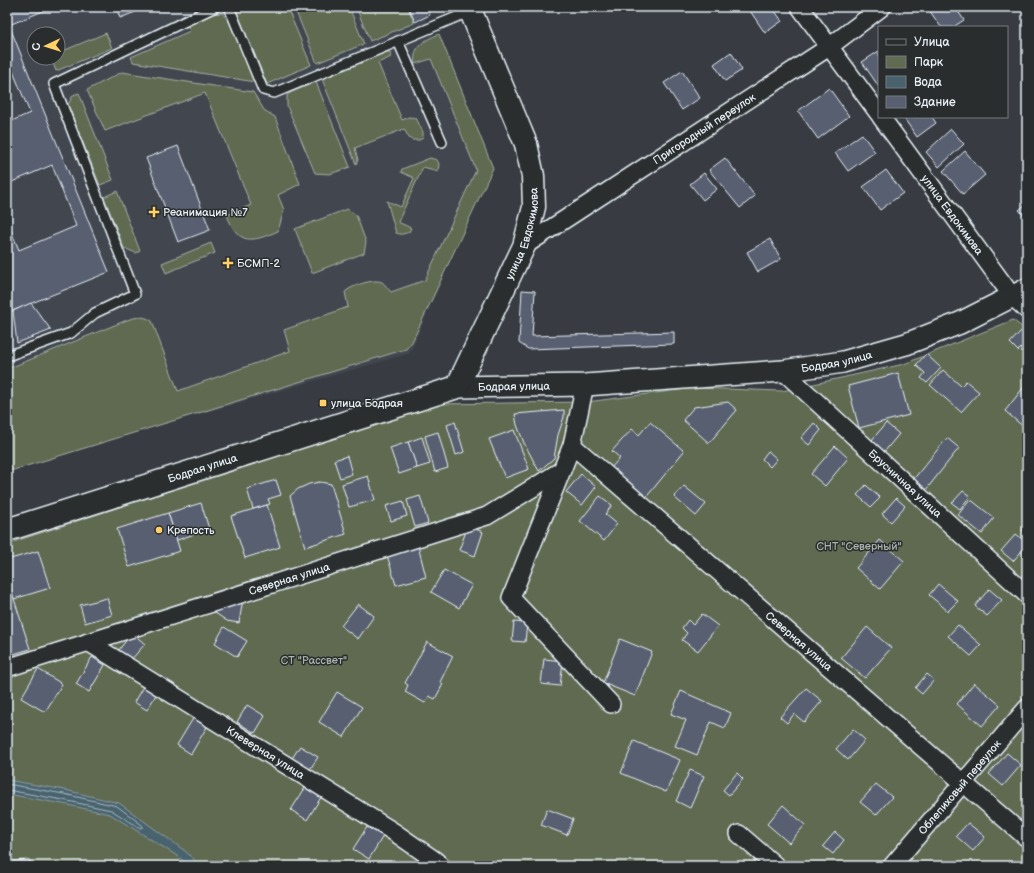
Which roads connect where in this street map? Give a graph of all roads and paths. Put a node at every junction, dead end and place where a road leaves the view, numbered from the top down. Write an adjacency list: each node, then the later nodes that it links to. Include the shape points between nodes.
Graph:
1 (215, 7): 13 (lane, via 54,84 135,294 95,313 71,333)
2 (229, 7): 6 (lane, via 263,90 274,93)
3 (800, 7): 7 (street)
4 (882, 7): 7 (street, Пригородный переулок)
5 (470, 9): 6 (lane); 11 (main road, улица Евдокимова, via 526,144 533,176 534,207)
6 (398, 41): 10 (lane)
7 (829, 47): 8 (street); 11 (street, Пригородный переулок)
8 (878, 113)
9 (882, 118): 12 (street, улица Евдокимова)
10 (442, 142)
11 (524, 246): 16 (main road, улица Евдокимова)
12 (1022, 298): 14 (street, Бодрая улица, via 906,344 843,362)
13 (7, 356)
14 (783, 371): 15 (street, Бодрая улица); 20 (street, Брусничная улица)
15 (585, 386): 16 (street, Бодрая улица); 17 (street)
16 (457, 387): 19 (main road, Бодрая улица)
17 (572, 445): 18 (street); 25 (street, Северная улица)
18 (562, 470): 21 (street, Северная улица, via 487,516); 23 (street, via 511,598)
19 (7, 530)
20 (1027, 595)
21 (88, 642): 22 (street, Северная улица); 28 (street, Клеверная улица, via 388,828)
22 (7, 668)
23 (611, 704)
24 (1027, 708): 25 (street, Облепиховый переулок)
25 (963, 783): 27 (street, Северная улица); 30 (street, Облепиховый переулок)
26 (738, 834): 29 (street)
27 (1027, 838)
28 (441, 866)
29 (776, 866)
30 (892, 866)

